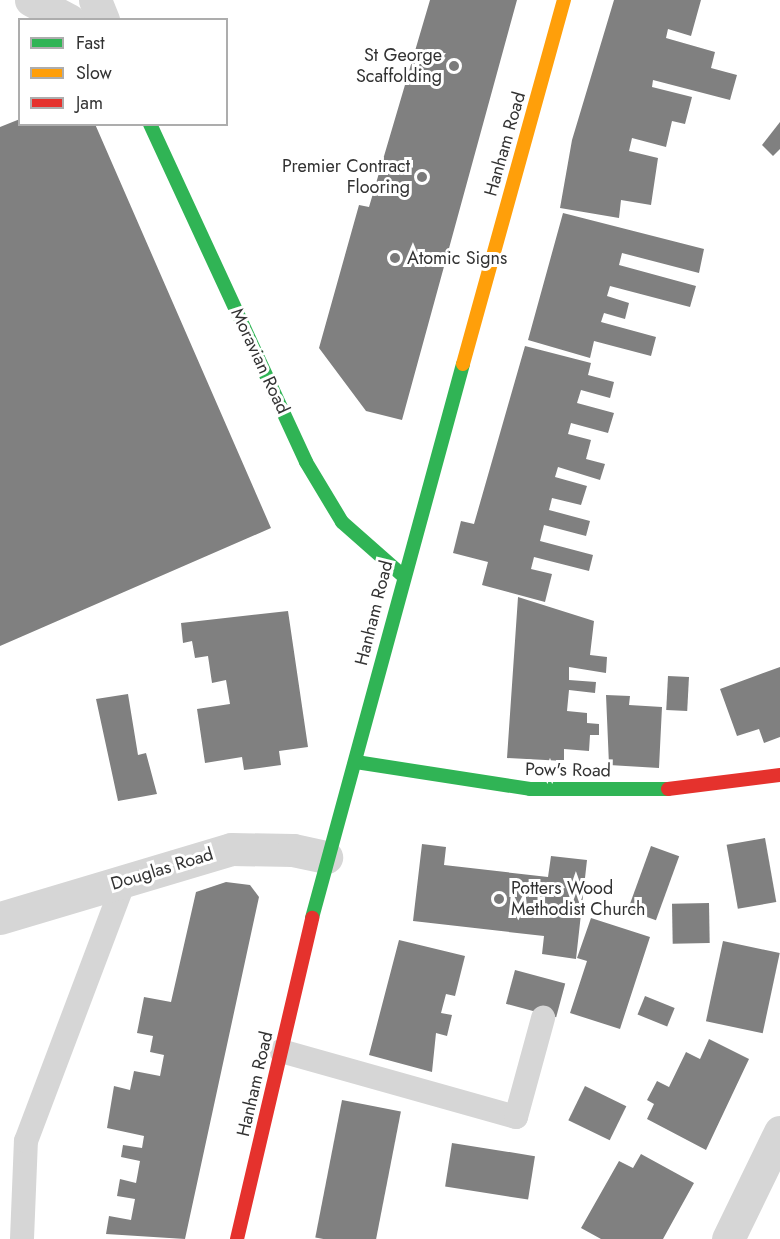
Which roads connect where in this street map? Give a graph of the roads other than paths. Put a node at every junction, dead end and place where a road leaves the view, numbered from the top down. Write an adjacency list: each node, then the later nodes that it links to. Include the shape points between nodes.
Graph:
1 (31, 0): 4 (street)
2 (95, 0): 5 (street)
3 (564, 0): 7 (main road, Hanham Road)
4 (65, 18)
5 (102, 18)
6 (151, 126): 7 (main road, Moravian Road, via 306,462 342,522)
7 (402, 574): 8 (main road, Hanham Road)
8 (356, 762): 9 (main road, Pow's Road, via 530,789 686,789); 10 (main road, Hanham Road)
9 (780, 775)
10 (326, 857): 11 (street, Douglas Road, via 293,850 231,849); 14 (main road, Hanham Road)
11 (124, 881): 12 (street, Douglas Road); 16 (lane, via 26,1141)
12 (0, 918)
13 (543, 1018): 14 (lane, via 516,1117)
14 (281, 1051): 17 (main road, Hanham Road)
15 (780, 1132): 18 (street)
16 (22, 1239)
17 (237, 1239)
18 (728, 1239)

